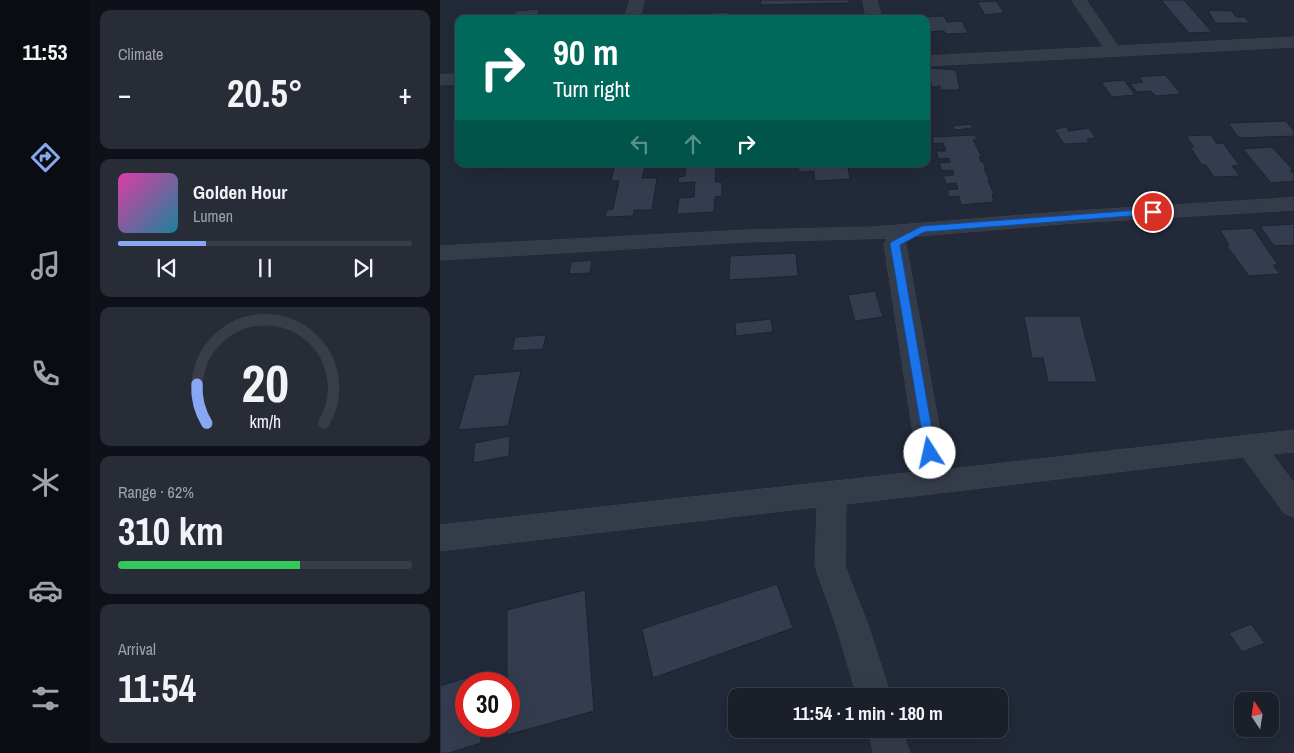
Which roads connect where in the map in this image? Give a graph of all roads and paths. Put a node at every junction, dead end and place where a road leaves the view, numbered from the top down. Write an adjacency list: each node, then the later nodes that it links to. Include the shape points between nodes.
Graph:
1 (637, 0): 4 (street)
2 (870, 0): 5 (street)
3 (1079, 0): 7 (street)
4 (633, 15)
5 (874, 15)
6 (1294, 42): 7 (street)
7 (1113, 51): 8 (street)
8 (930, 61)
9 (455, 79): 10 (street)
10 (440, 80)
11 (1294, 204): 12 (street, via 922,229)
12 (884, 238): 13 (street, via 746,236); 16 (street, via 930,453)
13 (440, 252)
14 (1294, 441): 15 (street)
15 (1250, 446): 16 (street); 18 (street)
16 (943, 480): 17 (street)
17 (832, 493): 19 (street); 20 (street, via 830,566)
18 (1294, 505)
19 (440, 538)
20 (872, 688)
21 (888, 738): 22 (street)
22 (892, 753)

